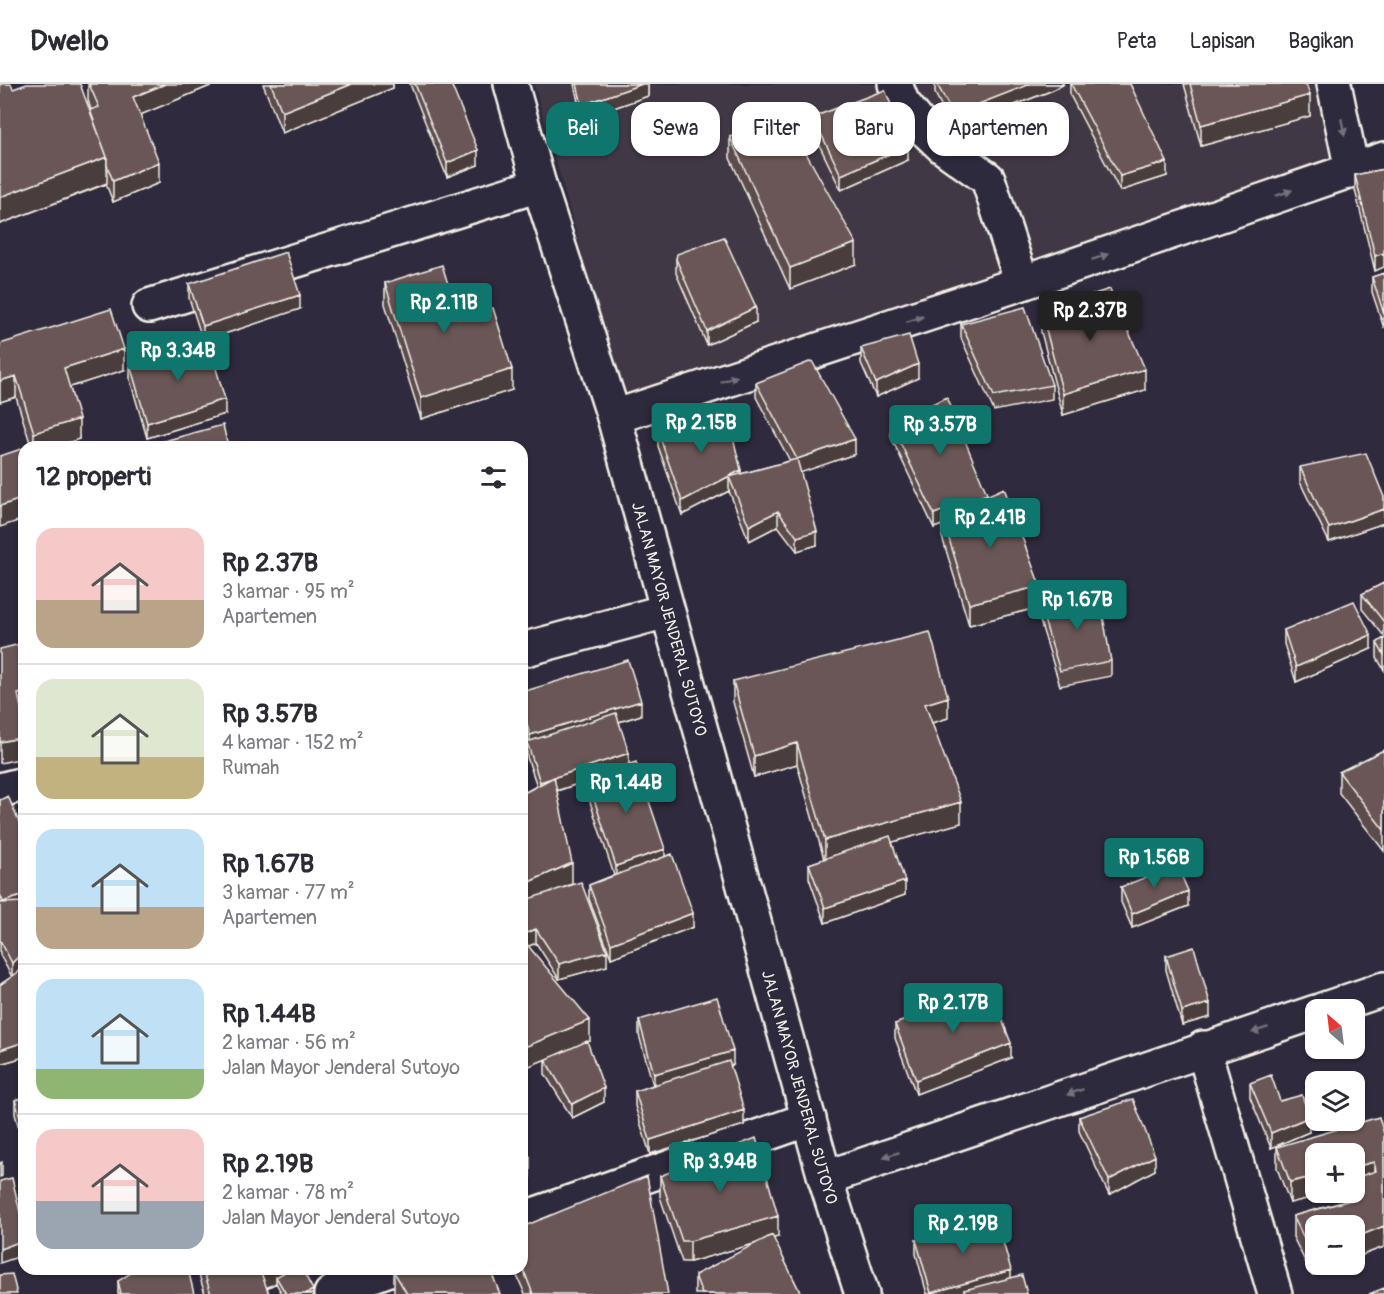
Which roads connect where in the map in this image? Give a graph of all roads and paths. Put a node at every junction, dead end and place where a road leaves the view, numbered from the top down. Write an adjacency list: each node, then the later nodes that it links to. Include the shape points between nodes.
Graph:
1 (511, 84): 6 (street, JALAN MAYOR JENDERAL SUTOYO)
2 (895, 84): 7 (street, via 902,102 921,126 988,179)
3 (1334, 84): 5 (street, one-way to 5)
4 (1384, 159): 5 (street)
5 (1352, 170): 7 (street, one-way to 5)
6 (539, 185): 8 (street); 9 (street, JALAN MAYOR JENDERAL SUTOYO)
7 (1022, 284): 9 (street, one-way to 7)
8 (148, 306)
9 (614, 417): 10 (street, JALAN MAYOR JENDERAL SUTOYO)
10 (667, 611): 11 (street); 18 (street, JALAN MAYOR JENDERAL SUTOYO)
11 (528, 648)
12 (18, 786): 13 (street)
13 (0, 790)
14 (1384, 989): 15 (street)
15 (1354, 999)
16 (1305, 1016): 17 (street, one-way to 17)
17 (1203, 1048): 19 (street, one-way to 19); 24 (street)
18 (809, 1119): 19 (street, JALAN MAYOR JENDERAL SUTOYO); 20 (street)
19 (825, 1178): 23 (street, JALAN MAYOR JENDERAL SUTOYO)
20 (528, 1217)
21 (376, 1275): 22 (street)
22 (339, 1292)
23 (862, 1294)
24 (1275, 1294)

